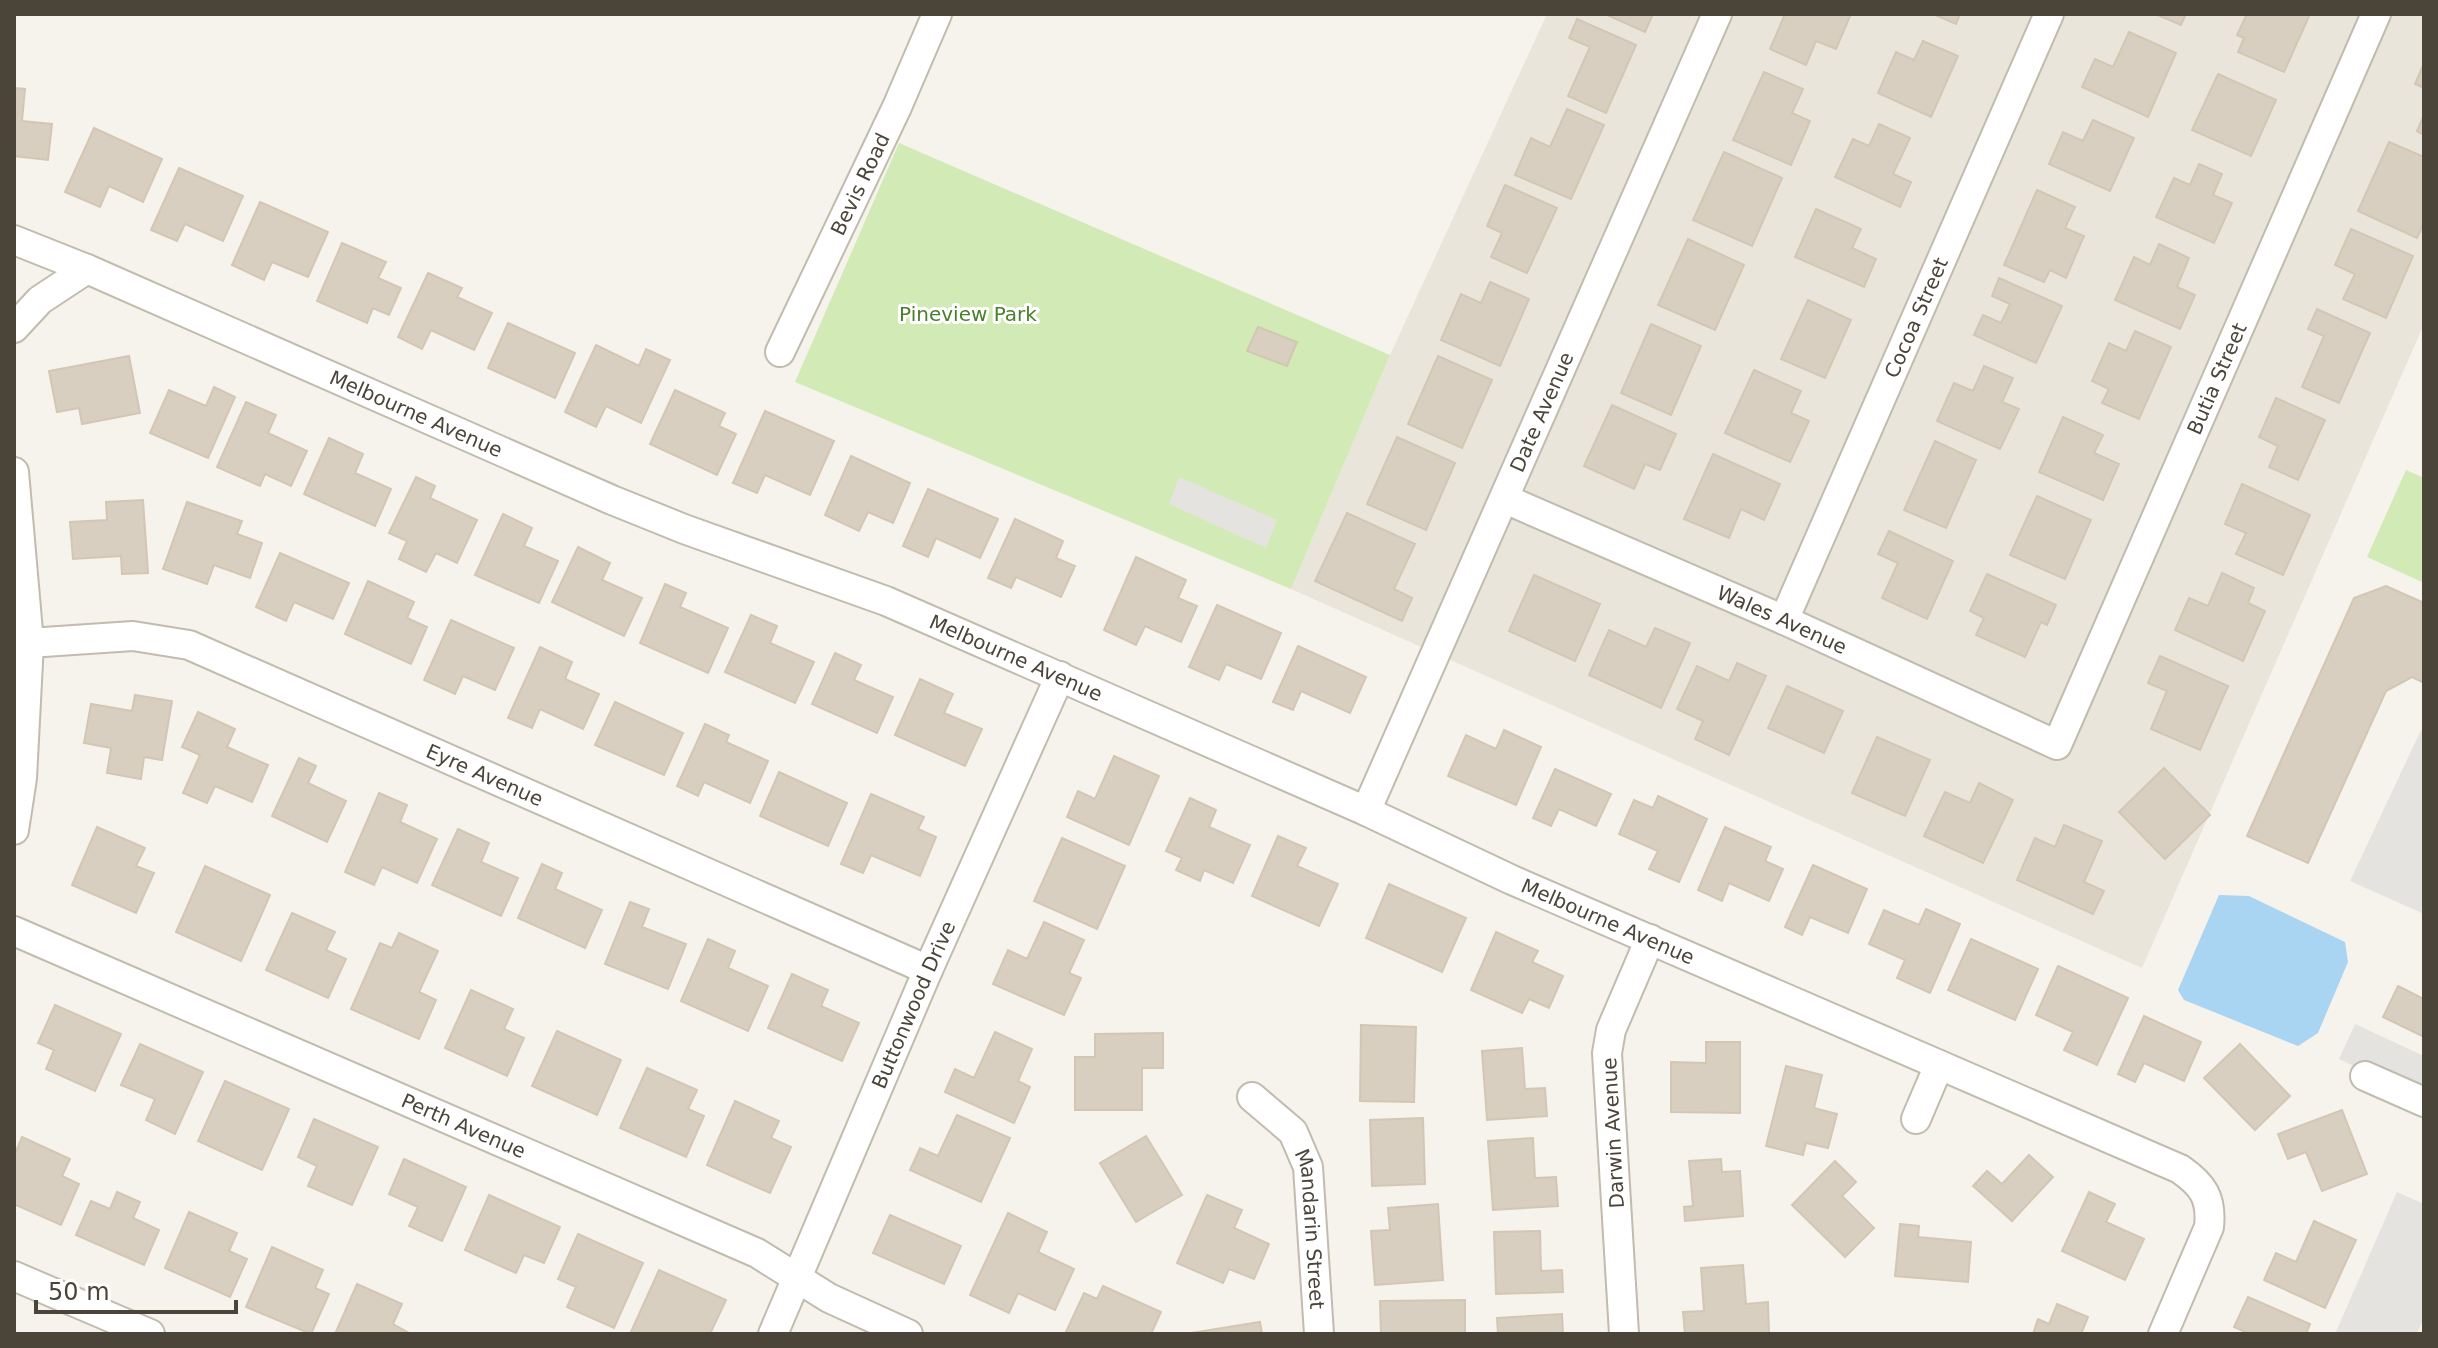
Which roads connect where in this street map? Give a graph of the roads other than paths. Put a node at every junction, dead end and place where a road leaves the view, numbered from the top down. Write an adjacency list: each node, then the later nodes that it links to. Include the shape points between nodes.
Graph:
1 (937, 14): 8 (street, Bevis Road)
2 (1717, 14): 10 (street, Date Avenue)
3 (2049, 14): 11 (street, Cocoa Street)
4 (2376, 14): 14 (street, Butia Street)
5 (14, 240): 6 (street, Melbourne Avenue)
6 (87, 269): 7 (street, via 40,300); 13 (street, Melbourne Avenue, via 612,500 886,601)
7 (14, 328)
8 (780, 352)
9 (14, 472): 12 (street)
10 (1505, 499): 11 (street, Wales Avenue); 15 (street, Date Avenue)
11 (1784, 620): 14 (street, Wales Avenue)
12 (29, 643): 16 (street); 19 (street, Eyre Avenue, via 133,636 189,645)
13 (1060, 676): 15 (street, Melbourne Avenue); 19 (street, Buttonwood Drive)
14 (2057, 745)
15 (1366, 811): 18 (street, Melbourne Avenue)
16 (14, 830)
17 (14, 931): 26 (street, Perth Avenue, via 757,1253)
18 (1650, 939): 20 (street, Melbourne Avenue); 31 (street, Darwin Avenue, via 1611,1030 1607,1053)
19 (928, 970): 26 (street, Buttonwood Drive)
20 (1939, 1065): 24 (street); 32 (street, Melbourne Avenue, via 2198,1181 2211,1212 2209,1227)
21 (2365, 1076): 23 (street)
22 (1252, 1097): 30 (street, Mandarin Street, via 1293,1132 1308,1167)
23 (2424, 1102)
24 (1916, 1119)
25 (14, 1276): 27 (street)
26 (798, 1278): 28 (street, Buttonwood Drive); 29 (street, Perth Avenue)
27 (150, 1334)
28 (773, 1334)
29 (908, 1334)
30 (1319, 1334)
31 (1624, 1334)
32 (2163, 1334)

